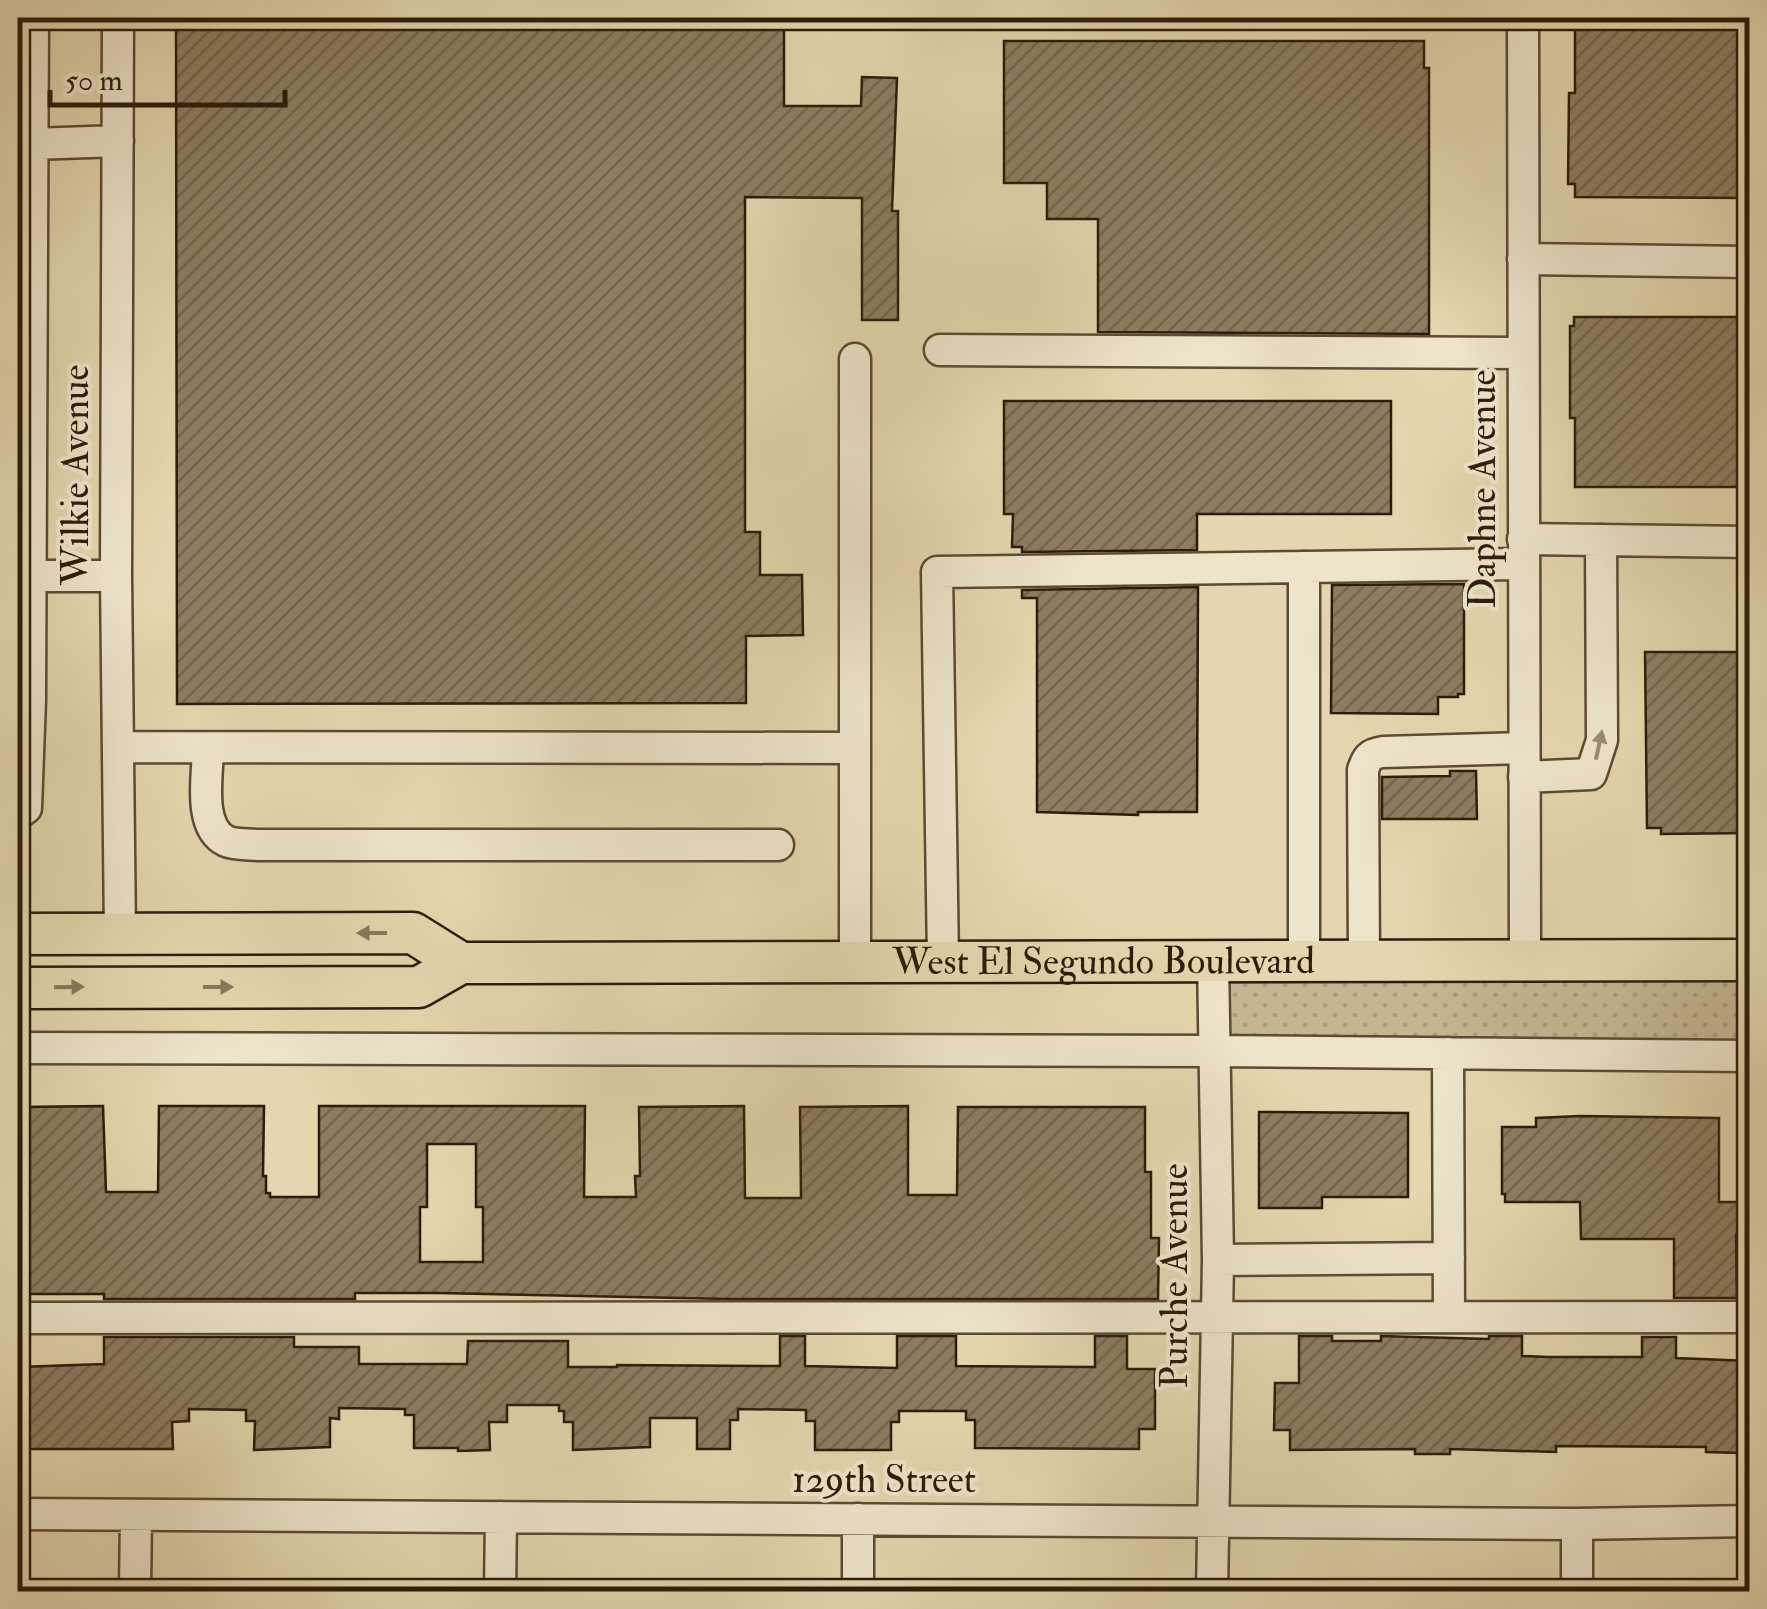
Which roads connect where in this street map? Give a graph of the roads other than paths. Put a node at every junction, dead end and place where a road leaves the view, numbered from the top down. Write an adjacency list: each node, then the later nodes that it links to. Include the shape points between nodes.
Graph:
1 (33, 18): 5 (street)
2 (118, 18): 4 (street, Wilkie Avenue)
3 (1522, 18): 6 (street, Daphne Avenue)
4 (118, 141): 5 (street); 16 (street, Wilkie Avenue)
5 (34, 144): 15 (street)
6 (1522, 259): 7 (street); 9 (street, Daphne Avenue)
7 (1750, 262)
8 (940, 350): 9 (street)
9 (1522, 353): 13 (street, Daphne Avenue)
10 (855, 359): 19 (street)
11 (1601, 540): 12 (street); 13 (street); 20 (street, one-way to 11, via 1591,774 1602,740)
12 (1750, 542)
13 (1523, 552): 14 (street); 20 (street, Daphne Avenue)
14 (1304, 567): 26 (street, via 937,572); 28 (street)
15 (30, 576): 16 (street); 21 (street, via 26,808)
16 (116, 576): 17 (street, Wilkie Avenue)
17 (118, 747): 18 (street); 23 (street, Wilkie Avenue)
18 (208, 748): 19 (street); 22 (street, via 208,813 226,842)
19 (855, 748): 32 (street)
20 (1524, 762): 29 (street, via 1383,752 1366,759); 30 (street, Daphne Avenue)
21 (18, 814)
22 (778, 845)
23 (120, 933): 24 (main road); 25 (main road, via 108,950 88,957); 33 (main road, one-way to 23, via 413,933)
24 (18, 934)
25 (18, 958)
26 (942, 960): 27 (main road, West El Segundo Boulevard); 32 (main road, West El Segundo Boulevard)
27 (1213, 960): 28 (main road, West El Segundo Boulevard); 36 (street, Purche Avenue)
28 (1304, 960): 29 (main road, West El Segundo Boulevard)
29 (1364, 960): 30 (main road, West El Segundo Boulevard)
30 (1525, 960): 31 (main road, West El Segundo Boulevard)
31 (1750, 960)
32 (855, 961): 33 (main road, West El Segundo Boulevard)
33 (461, 963): 34 (main road, West El Segundo Boulevard, one-way to 33, via 420,987)
34 (18, 988)
35 (18, 1048): 36 (street)
36 (1215, 1051): 37 (street); 40 (street, Purche Avenue)
37 (1448, 1053): 38 (street); 39 (street)
38 (1750, 1056)
39 (1448, 1258): 40 (street); 44 (street)
40 (1218, 1260): 41 (street, Purche Avenue)
41 (1216, 1316): 43 (street); 44 (street); 50 (street, Purche Avenue)
42 (1750, 1317): 44 (street)
43 (18, 1318)
44 (1448, 1318)
45 (18, 1514): 46 (street, 129th Street)
46 (136, 1515): 47 (street, 129th Street); 52 (street)
47 (501, 1517): 48 (street, 129th Street); 53 (street)
48 (858, 1520): 50 (street, 129th Street); 54 (street)
49 (1750, 1520): 51 (street, 129th Street)
50 (1212, 1522): 51 (street, 129th Street); 55 (street, Purche Avenue)
51 (1578, 1524): 56 (street)
52 (135, 1592)
53 (500, 1592)
54 (858, 1592)
55 (1212, 1592)
56 (1578, 1592)

